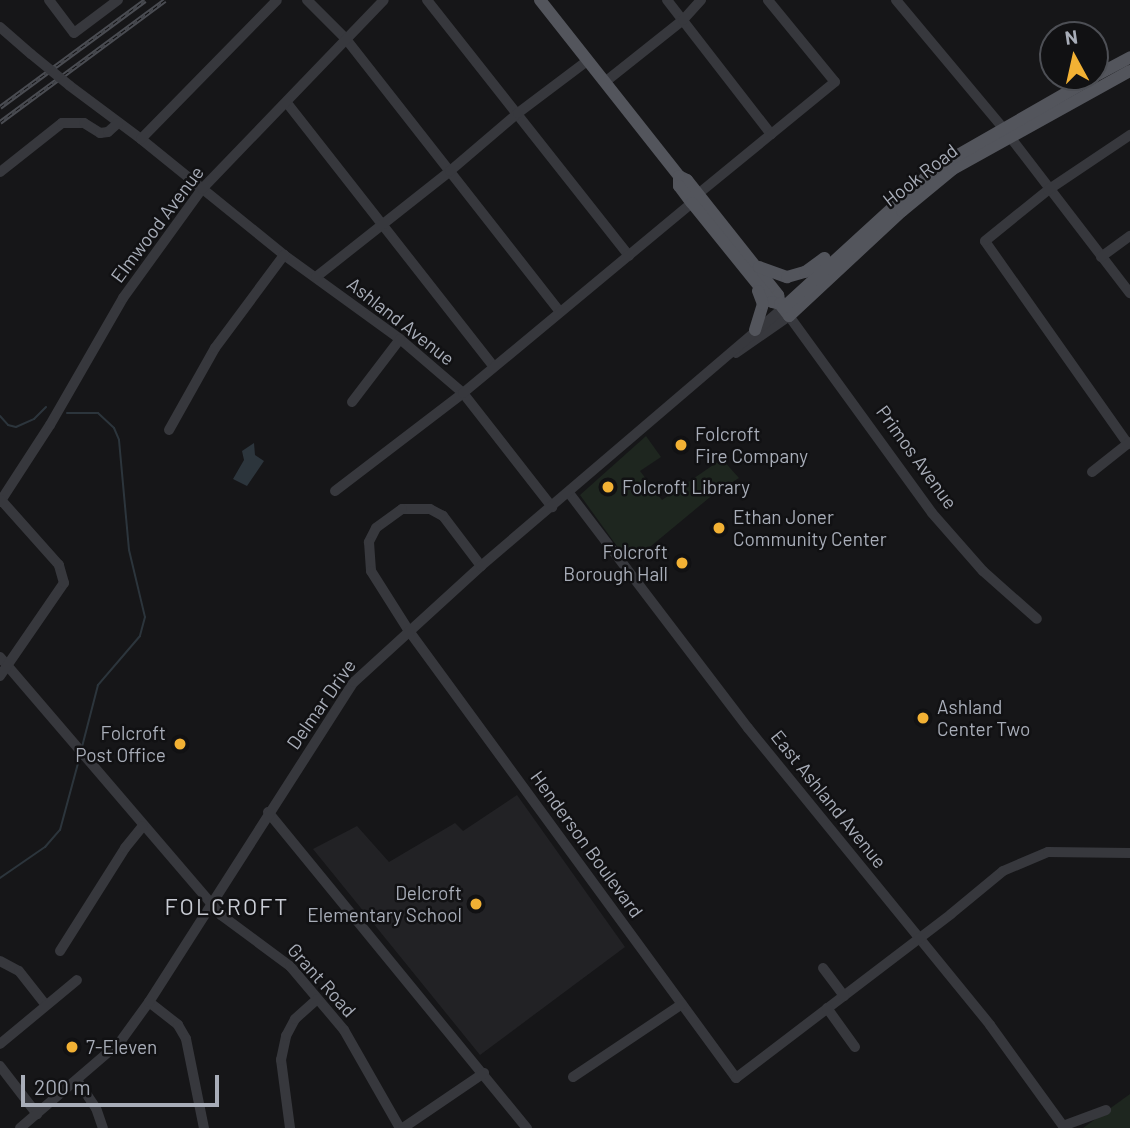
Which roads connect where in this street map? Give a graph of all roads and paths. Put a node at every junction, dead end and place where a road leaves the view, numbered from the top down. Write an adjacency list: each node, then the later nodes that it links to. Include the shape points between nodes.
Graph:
1 (48, 0): 2 (street, via 74,33)
2 (118, 0)
3 (277, 0): 27 (street)
4 (307, 0): 14 (street)
5 (384, 0): 14 (street, Elmwood Avenue)
6 (427, 0): 22 (street)
7 (540, 0): 16 (main road, Primos Avenue)
8 (667, 0): 12 (street)
9 (701, 0): 12 (street)
10 (768, 0): 24 (street, via 835,82)
11 (897, 0): 25 (street)
12 (683, 20): 19 (street); 24 (street)
13 (0, 27): 23 (street, bridge)
14 (346, 39): 21 (street, Elmwood Avenue); 28 (street)
15 (1130, 57): 17 (main road, Hook Road)
16 (587, 61): 19 (main road, Primos Avenue); 22 (street)
17 (1109, 69)
18 (1130, 71): 25 (main road, Hook Road)
19 (605, 82): 32 (main road, Primos Avenue, via 679,176 679,186)
20 (1073, 91): 25 (main road, Hook Road)
21 (287, 103): 30 (street, Elmwood Avenue); 33 (street)
22 (518, 113): 28 (street); 37 (street)
23 (118, 123): 27 (street); 29 (street, via 100,133 84,122 62,123)
24 (771, 134): 32 (street)
25 (1007, 134): 31 (street); 34 (main road, Hook Road, via 959,151); 42 (main road, Hook Road, via 944,176)
26 (1130, 135): 31 (street)
27 (141, 139): 30 (street)
28 (450, 171): 33 (street); 43 (street)
29 (0, 173)
30 (202, 189): 36 (street, Ashland Avenue); 55 (street, Elmwood Avenue, via 123,298)
31 (1048, 190): 38 (street); 51 (street, via 985,241)
32 (695, 198): 37 (street); 39 (main road, Primos Avenue)
33 (381, 223): 40 (street); 47 (street)
34 (863, 233): 39 (main road, via 799,275 781,277); 42 (main road, Hook Road)
35 (1130, 236): 38 (street)
36 (284, 255): 40 (street, Ashland Avenue); 50 (street, via 199,372)
37 (629, 256): 43 (street)
38 (1101, 257): 41 (street)
39 (749, 267): 42 (main road, Primos Avenue, via 772,302); 44 (main road, via 763,304)
40 (316, 277): 45 (street, Ashland Avenue)
41 (1130, 293)
42 (784, 310): 44 (street, Delmar Drive); 46 (street, Delmar Drive); 58 (street, Primos Avenue, via 932,513 984,571)
43 (559, 311): 47 (street)
44 (755, 330): 46 (street, Delmar Drive)
45 (400, 340): 48 (street, Ashland Avenue); 49 (street)
46 (721, 362): 54 (street, Delmar Drive)
47 (494, 367): 48 (street)
48 (463, 393): 53 (street); 56 (street, Ashland Avenue)
49 (352, 402)
50 (169, 430)
51 (1129, 443): 52 (street)
52 (1092, 472)
53 (335, 491)
54 (569, 493): 56 (street, Delmar Drive); 67 (street, East Ashland Avenue, via 748,728)
55 (1, 501): 61 (street, via 64,572 56,599)
56 (552, 507): 57 (street, Delmar Drive)
57 (481, 566): 59 (street, Delmar Drive); 59 (street, Henderson Boulevard, via 443,516 429,509 402,509 376,528 369,542 371,571)
58 (1037, 619)
59 (409, 631): 63 (street, Delmar Drive, via 354,682); 76 (street, Henderson Boulevard)
60 (0, 657): 61 (street, Grant Road)
61 (8, 666): 62 (street); 64 (street, Grant Road)
62 (0, 676)
63 (268, 812): 66 (street, Delmar Drive); 81 (street)
64 (143, 826): 66 (street, Grant Road); 68 (street)
65 (1130, 853): 67 (street, via 1048,852 1003,871)
66 (211, 904): 73 (street, Grant Road, via 280,956); 74 (street, Delmar Drive)
67 (920, 937): 72 (street); 86 (street, East Ashland Avenue)
68 (60, 951)
69 (0, 961): 75 (street, via 19,971)
70 (823, 968): 72 (street)
71 (77, 980): 75 (street)
72 (844, 996): 77 (street)
73 (317, 999): 90 (street, via 295,1019 286,1036 281,1060); 91 (street, Grant Road, via 361,1056)
74 (149, 1002): 83 (street, Delmar Drive, via 120,1042); 89 (street, via 178,1024 186,1039)
75 (45, 1004): 78 (street)
76 (682, 1004): 77 (street, Henderson Boulevard, via 736,1078); 82 (street)
77 (827, 1008): 79 (street)
78 (0, 1044)
79 (855, 1047)
80 (0, 1066): 85 (street)
81 (484, 1073): 91 (street); 92 (street)
82 (573, 1077)
83 (77, 1080): 85 (street, Delmar Drive); 88 (street)
84 (1106, 1110): 86 (street)
85 (37, 1114): 87 (street, Delmar Drive)
86 (1063, 1126)
87 (20, 1128)
88 (103, 1128)
89 (204, 1128)
90 (290, 1128)
91 (401, 1128)
92 (527, 1128)

